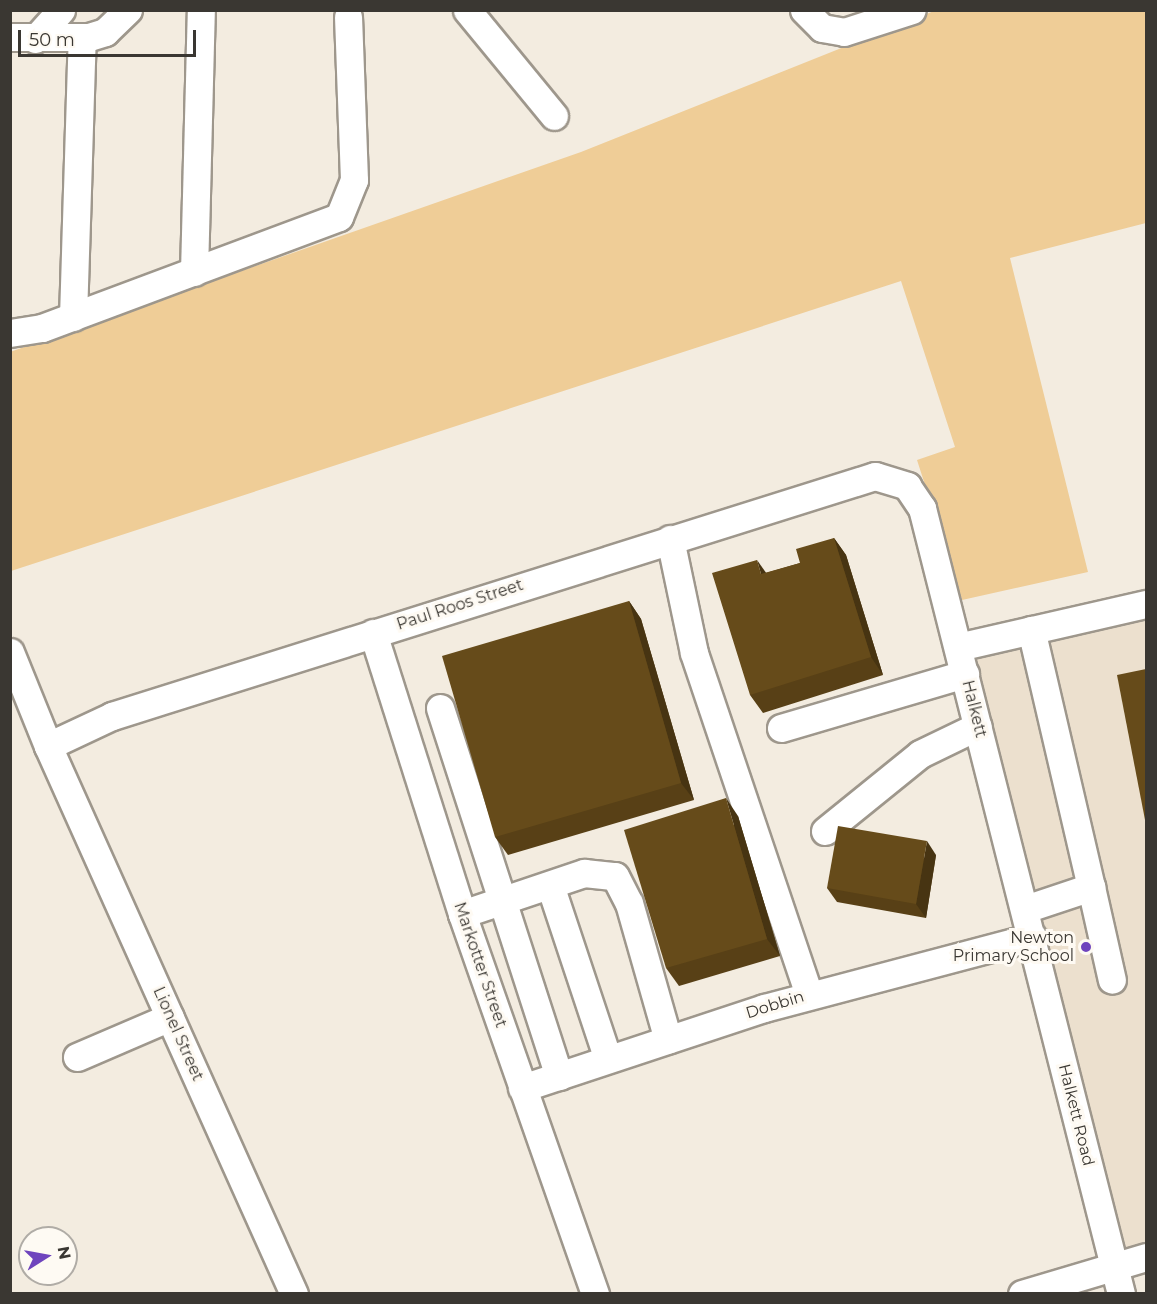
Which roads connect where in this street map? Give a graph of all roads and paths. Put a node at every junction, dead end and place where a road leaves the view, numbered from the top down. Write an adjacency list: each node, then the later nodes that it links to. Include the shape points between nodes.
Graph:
1 (61, 10): 8 (street)
2 (128, 10): 9 (street, via 105,32)
3 (201, 10): 11 (street)
4 (467, 10): 10 (street)
5 (804, 10): 6 (street, via 822,28 860,29)
6 (912, 10)
7 (348, 17): 11 (street, via 355,154 346,209 286,242)
8 (23, 38): 9 (street)
9 (82, 38): 12 (street)
10 (554, 116)
11 (194, 272): 12 (street)
12 (73, 317): 13 (street)
13 (10, 333)
14 (907, 486): 15 (street, Paul Roos Street, via 875,476); 19 (street, Halkett, via 922,508)
15 (670, 538): 18 (street, Paul Roos Street); 34 (street, via 694,653)
16 (1146, 604): 17 (street)
17 (1031, 630): 19 (street); 28 (street)
18 (373, 633): 25 (street, Paul Roos Street, via 112,716); 31 (street, Markotter Street)
19 (958, 647): 21 (street, Halkett)
20 (10, 652): 25 (street)
21 (965, 674): 23 (street, Halkett); 24 (street)
22 (440, 708): 29 (street)
23 (978, 726): 26 (street, via 920,754); 30 (street, Halkett)
24 (781, 728)
25 (48, 746): 35 (street, Lionel Street)
26 (825, 831)
27 (550, 885): 29 (street); 36 (street, via 595,870 615,876 629,903); 38 (street)
28 (1091, 887): 30 (street); 33 (street)
29 (502, 901): 31 (street); 39 (street)
30 (1025, 909): 32 (street, Halkett)
31 (462, 914): 40 (street, Markotter Street)
32 (1033, 937): 34 (street, Dobbin); 42 (street, Halkett Road)
33 (1112, 980)
34 (809, 995): 36 (street, Dobbin)
35 (170, 1017): 37 (street); 43 (street, Lionel Street)
36 (668, 1040): 38 (street, Dobbin)
37 (77, 1057)
38 (608, 1059): 39 (street, Dobbin)
39 (559, 1076): 40 (street, Dobbin)
40 (522, 1088): 44 (street, Markotter Street)
41 (1146, 1257): 42 (street)
42 (1114, 1267): 45 (street); 46 (street, Halkett Road)
43 (294, 1293)
44 (595, 1293)
45 (1022, 1293)
46 (1121, 1293)

